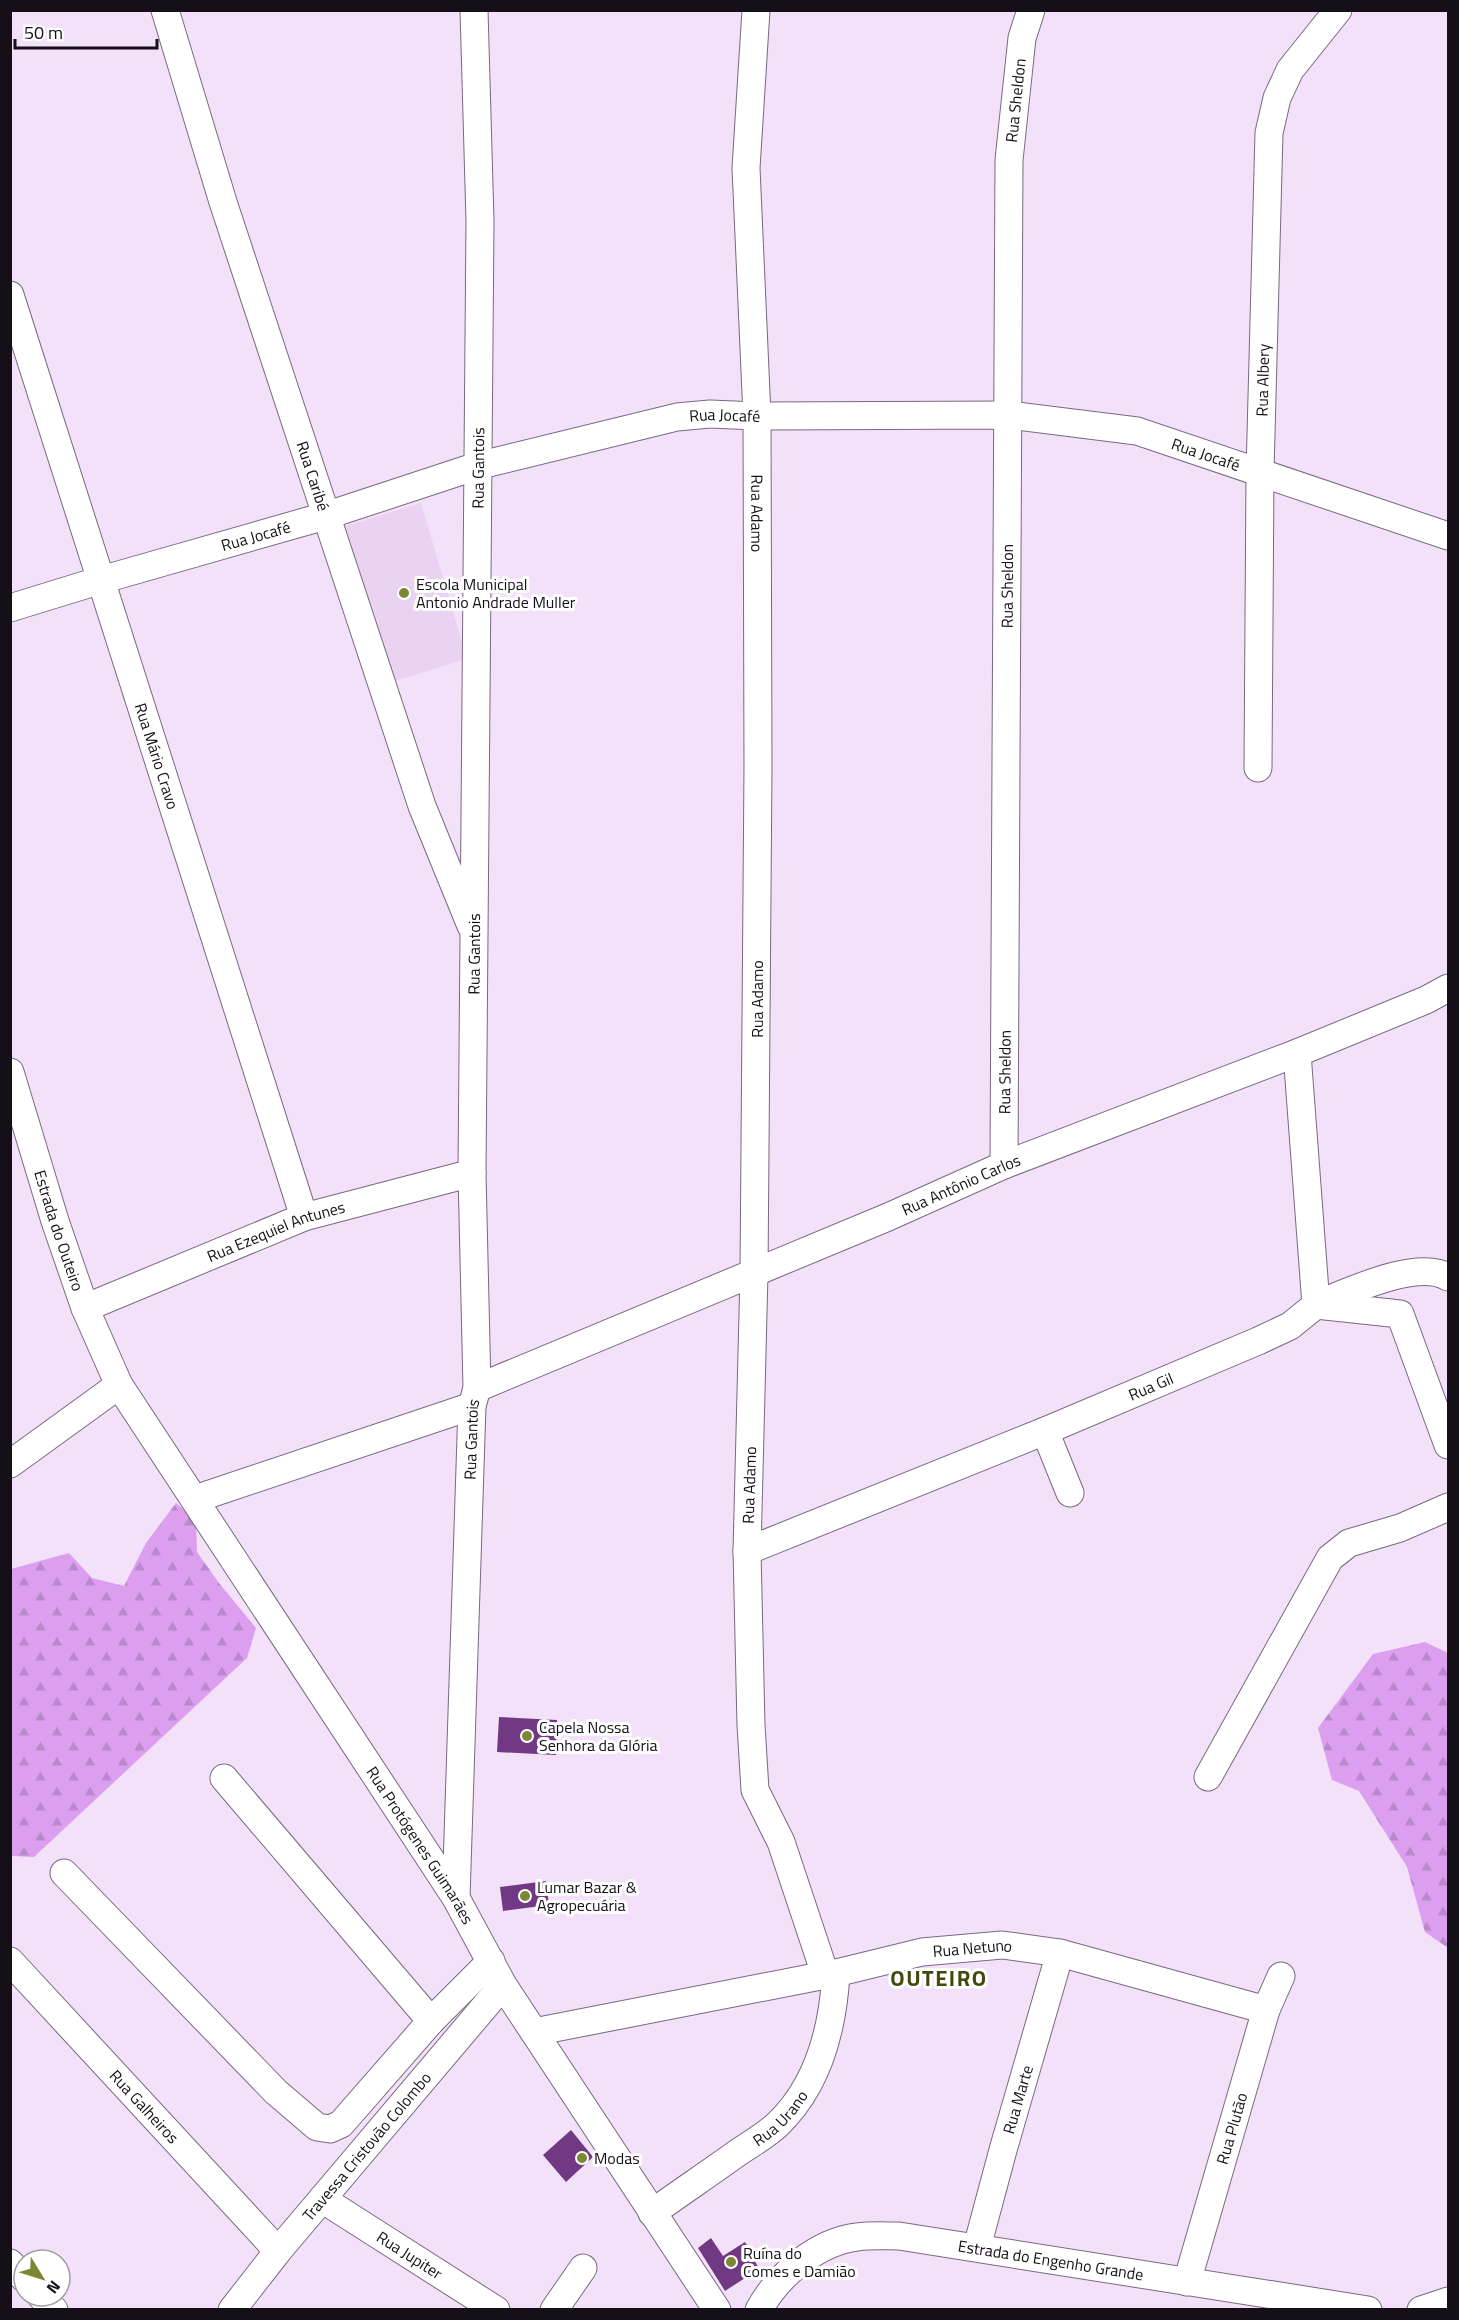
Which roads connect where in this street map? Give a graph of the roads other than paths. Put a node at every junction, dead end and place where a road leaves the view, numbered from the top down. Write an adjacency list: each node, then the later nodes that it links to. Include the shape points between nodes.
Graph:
1 (165, 10): 11 (street, Rua Caribé)
2 (474, 10): 9 (street, Rua Gantois, via 480,221)
3 (756, 10): 8 (street, Rua Adamo, via 746,168)
4 (1031, 10): 7 (street, Rua Sheldon, via 1022,38 1009,160)
5 (1338, 10): 10 (street, Rua Albery, via 1290,70 1277,98 1269,133)
6 (10, 295): 13 (street, Rua Mário Cravo)
7 (1010, 415): 8 (street, Rua Jocafé); 10 (street, Rua Jocafé, via 1137,431); 21 (street, Rua Sheldon)
8 (757, 416): 9 (street, Rua Jocafé, via 677,417); 24 (street, Rua Adamo)
9 (477, 466): 11 (street, Rua Jocafé); 16 (street, Rua Gantois)
10 (1260, 472): 12 (street, Rua Jocafé); 15 (street, Rua Albery)
11 (325, 516): 13 (street, Rua Jocafé); 16 (street, Rua Caribé, via 422,806)
12 (1449, 536)
13 (100, 580): 14 (street, Rua Jocafé); 23 (street, Rua Mário Cravo)
14 (10, 608)
15 (1258, 768)
16 (475, 935): 22 (street, Rua Gantois)
17 (1449, 988): 18 (street, Rua Antônio Carlos)
18 (1296, 1053): 21 (street, Rua Antônio Carlos); 26 (street)
19 (10, 1072): 20 (street, Estrada do Outeiro)
20 (16, 1113): 27 (street, Estrada do Outeiro)
21 (1004, 1165): 24 (street, Rua Antônio Carlos)
22 (472, 1173): 23 (street, Rua Ezequiel Antunes); 29 (street, Rua Gantois)
23 (304, 1217): 27 (street, Rua Ezequiel Antunes)
24 (754, 1274): 29 (street, Rua Antônio Carlos); 36 (street, Rua Adamo)
25 (1449, 1277): 26 (street, Rua Gil, via 1442,1273 1411,1273 1383,1278)
26 (1316, 1305): 30 (street, Rua Gil, via 1290,1326 1258,1341); 31 (street, via 1400,1314)
27 (85, 1308): 28 (street, Estrada do Outeiro)
28 (119, 1385): 32 (street); 34 (street, Rua Protógenes Guimarães)
29 (475, 1397): 34 (street, Rua Antônio Carlos); 40 (street, Rua Gantois)
30 (1045, 1431): 33 (street); 36 (street, Rua Gil)
31 (1449, 1445)
32 (10, 1464)
33 (1070, 1493)
34 (195, 1500): 40 (street, Rua Protógenes Guimarães)
35 (1449, 1507): 37 (street, via 1400,1528 1349,1542 1330,1558)
36 (747, 1551): 44 (street, Rua Adamo, via 755,1791 781,1842)
37 (1208, 1777)
38 (224, 1778): 48 (street)
39 (64, 1873): 48 (street, via 276,2092 317,2127 330,2129 341,2124)
40 (456, 1898): 43 (street, Rua Protógenes Guimarães)
41 (1060, 1953): 44 (street, Rua Netuno, via 1002,1945 963,1947 922,1952); 47 (street, Rua Netuno); 52 (street, Rua Marte)
42 (10, 1961): 53 (street, Rua Galheiros)
43 (491, 1961): 46 (street, Rua Protógenes Guimarães); 48 (street)
44 (830, 1974): 49 (street, Rua Netuno); 51 (street, Rua Urano, via 834,2006 829,2030 817,2066 801,2096 777,2125)
45 (1281, 1976): 47 (street, Rua Plutão)
46 (503, 1985): 49 (street, Rua Protógenes Guimarães); 50 (street, Travessa Cristovão Colombo)
47 (1266, 2010): 55 (street, Rua Plutão)
48 (431, 2020)
49 (534, 2032): 51 (street, Rua Protógenes Guimarães)
50 (322, 2199): 53 (street, Travessa Cristovão Colombo); 58 (street, Rua Jupiter)
51 (652, 2213): 60 (street, Rua Protógenes Guimarães)
52 (977, 2247): 55 (street, Estrada do Engenho Grande); 61 (street, Estrada do Engenho Grande, via 899,2236 856,2237 826,2246 806,2258 781,2280)
53 (278, 2251): 57 (street, Travessa Cristovão Colombo)
54 (583, 2268): 59 (street)
55 (1187, 2282): 62 (street, Estrada do Engenho Grande)
56 (1449, 2301): 63 (street)
57 (232, 2310)
58 (496, 2310)
59 (554, 2310)
60 (717, 2310)
61 (759, 2310)
62 (1368, 2310)
63 (1421, 2310)

